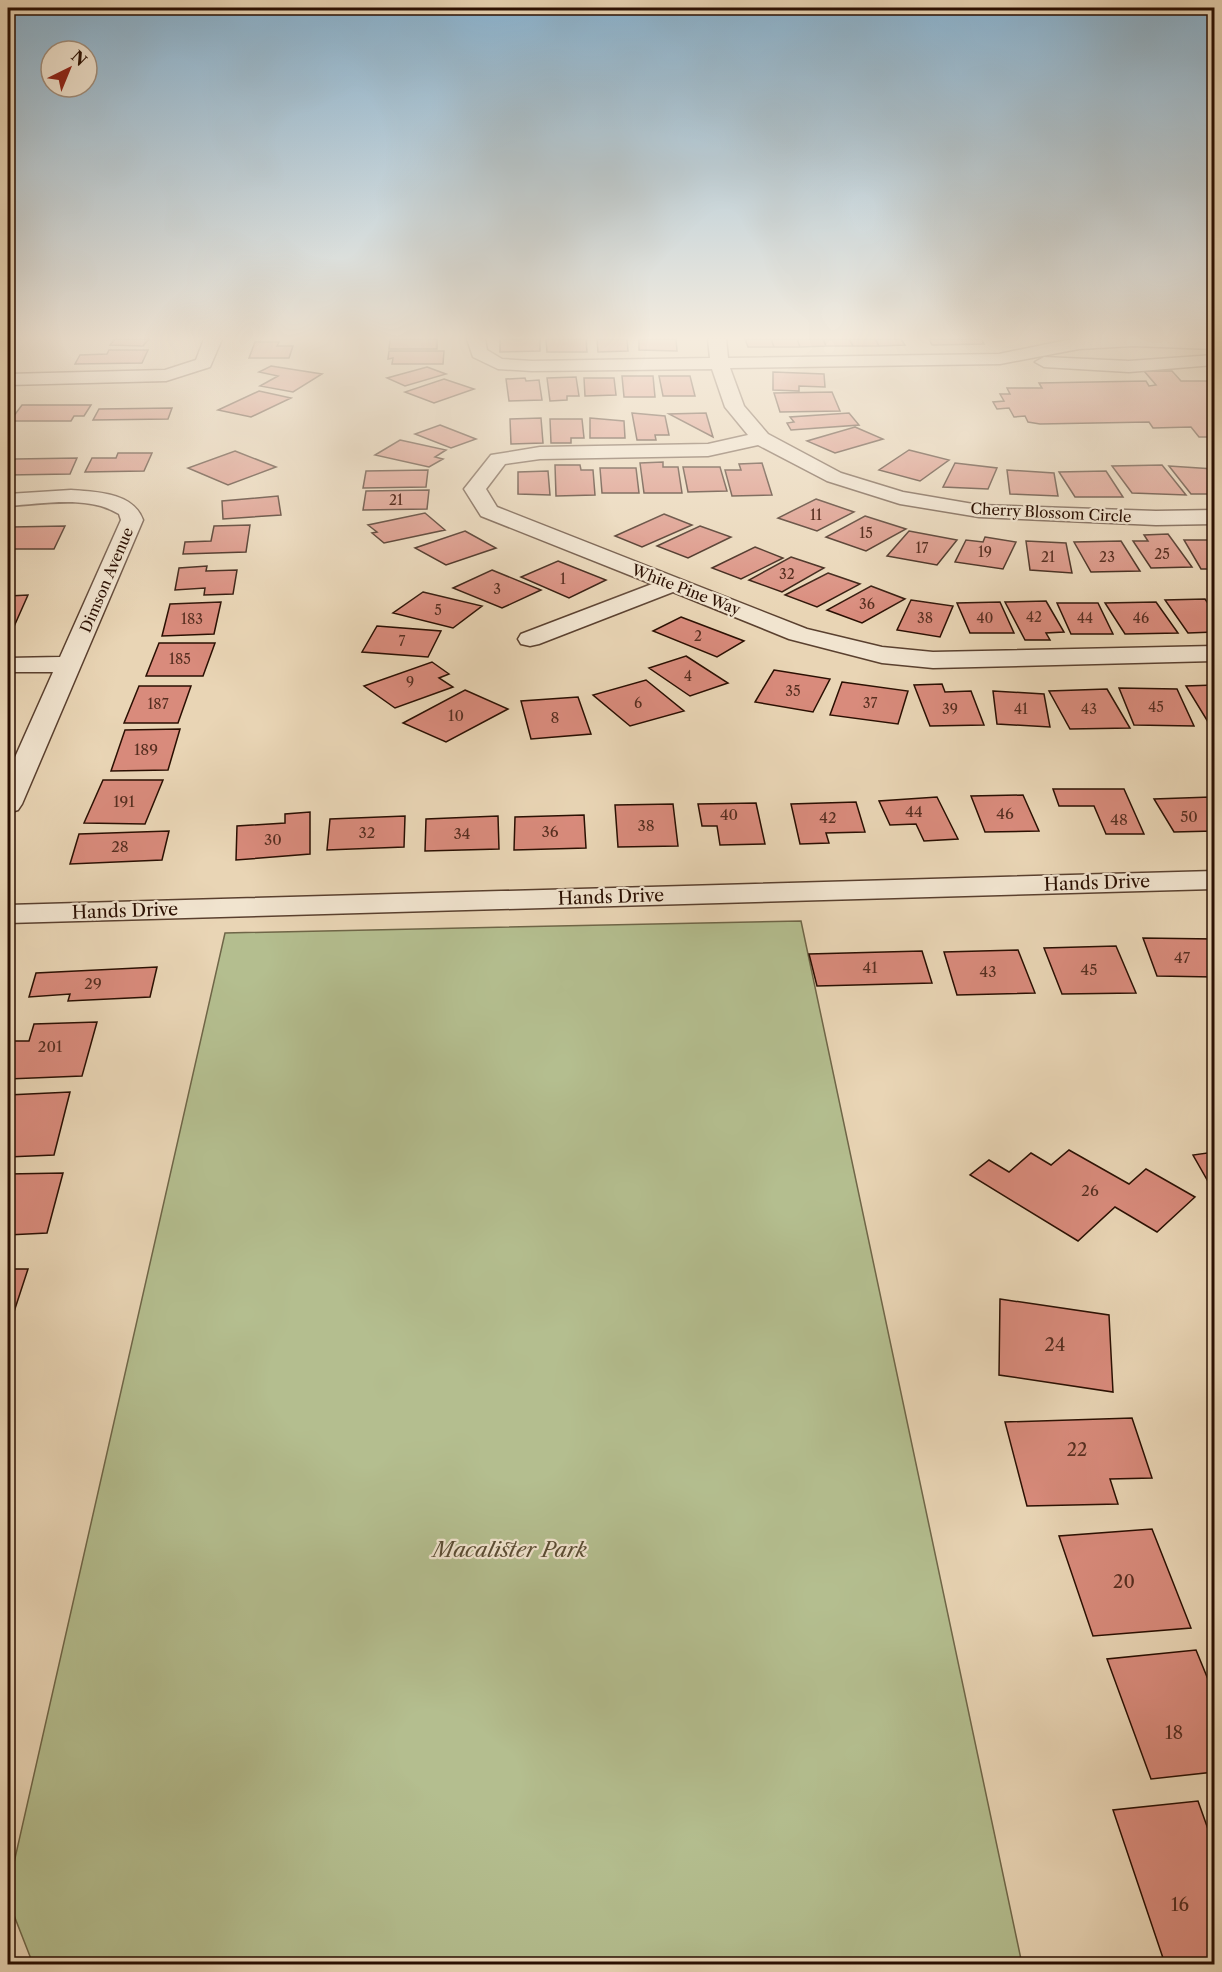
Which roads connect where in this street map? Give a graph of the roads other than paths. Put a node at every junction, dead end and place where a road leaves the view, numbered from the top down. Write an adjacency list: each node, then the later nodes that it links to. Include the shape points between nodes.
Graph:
1 (755, 431): 2 (street, Cherry Blossom Circle)
2 (761, 438): 4 (street, Cherry Blossom Circle, via 834,477 900,498 968,510); 5 (street, White Pine Way, via 708,450 540,453 498,459 476,489 489,511)
3 (8, 500): 8 (street, Dimson Avenue, via 90,498 111,501 129,511 132,520)
4 (1215, 517)
5 (671, 585): 6 (street); 7 (street, White Pine Way, via 798,634 882,655 933,660)
6 (530, 639)
7 (1215, 654)
8 (71, 664): 9 (street); 10 (street, Dimson Avenue)
9 (8, 665)
10 (8, 804)
11 (1215, 880): 12 (street, Hands Drive)
12 (8, 914)

